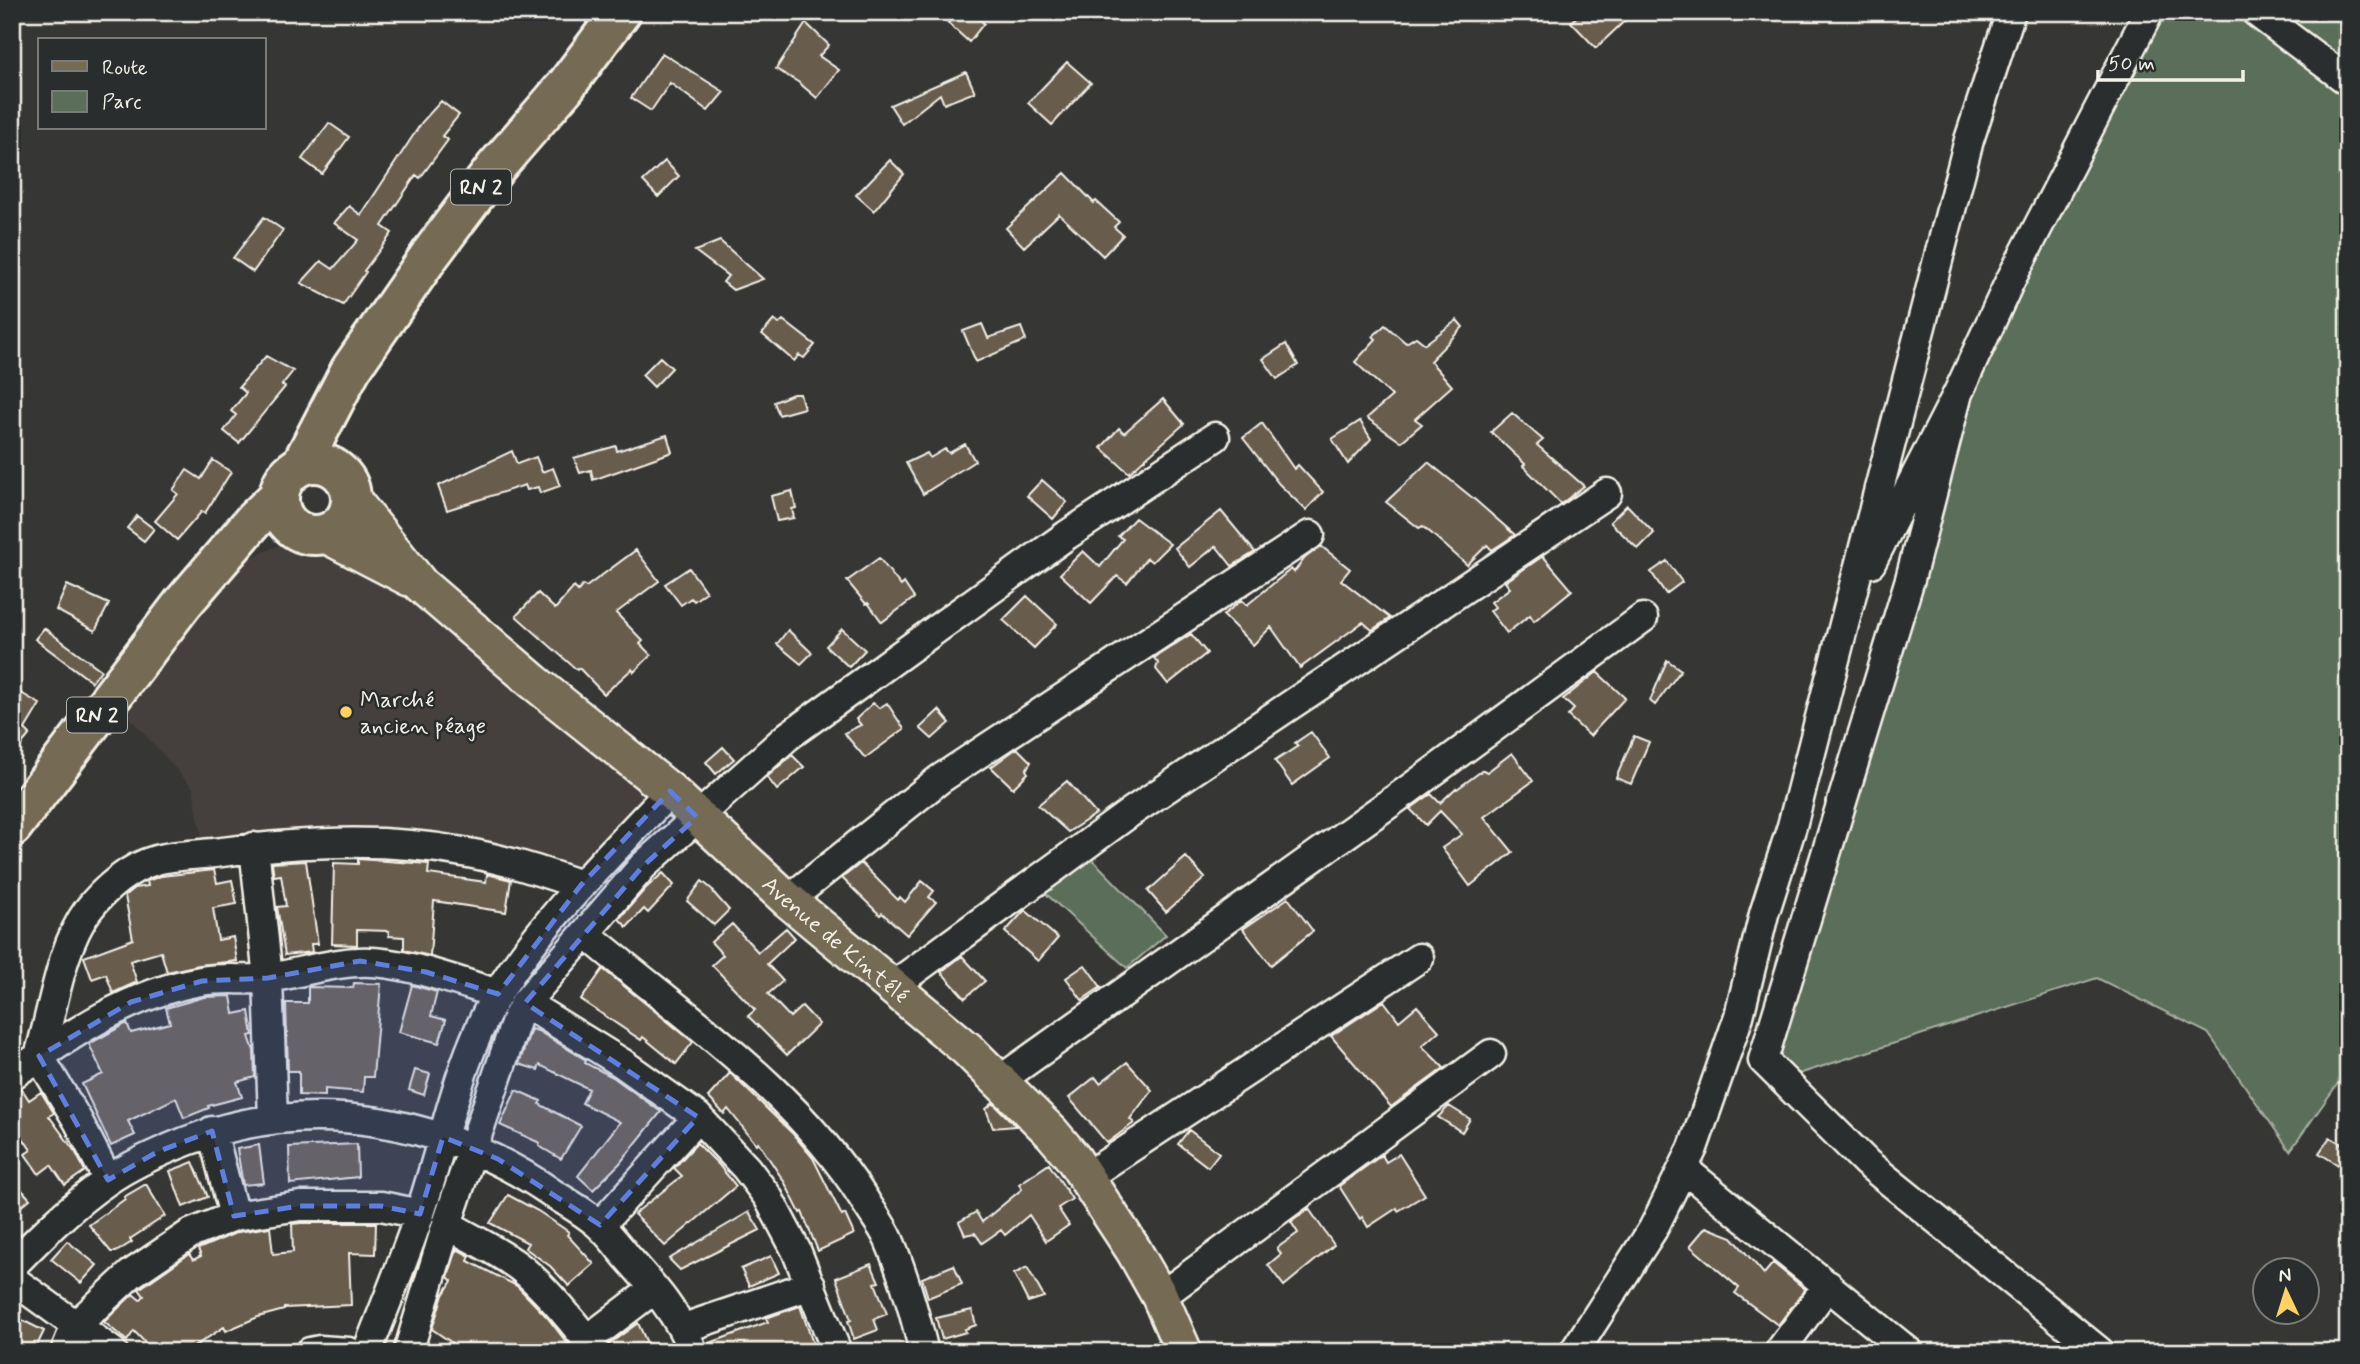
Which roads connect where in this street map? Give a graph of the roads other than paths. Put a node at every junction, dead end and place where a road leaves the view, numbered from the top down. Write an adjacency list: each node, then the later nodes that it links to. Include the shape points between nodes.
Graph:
1 (621, 12): 8 (highway, RN 2, via 496,167 351,369)
2 (2011, 12): 15 (street, via 1969,140)
3 (2148, 12): 6 (street)
4 (2256, 12): 5 (street)
5 (2348, 81)
6 (1958, 393): 15 (street); 66 (street, via 1910,579 1763,1060 1867,1163)
7 (1214, 437): 18 (street, via 1067,535 788,736)
8 (316, 465): 10 (highway, via 346,480); 11 (highway, RN 2, via 285,478)
9 (1606, 493): 26 (street, via 1131,812)
10 (352, 499): 12 (highway, via 341,525); 14 (main road, Avenue de Kintélé)
11 (283, 509): 12 (highway, via 304,534); 19 (highway, RN 2, via 183,603)
12 (324, 534): 14 (main road, Avenue de Kintélé)
13 (1310, 535): 22 (street, via 940,779)
14 (421, 585): 17 (main road, Avenue de Kintélé)
15 (1846, 613): 38 (street, via 1739,1016)
16 (1643, 618): 32 (street)
17 (670, 791): 18 (main road, Avenue de Kintélé); 21 (street)
18 (697, 817): 22 (main road, Avenue de Kintélé); 23 (street, via 643,866)
19 (12, 827)
20 (254, 847): 21 (street, via 346,842 418,846 464,852); 25 (street); 30 (street, via 155,860 127,873 110,888 88,910 74,934)
21 (581, 885): 27 (street)
22 (788, 900): 26 (main road, Avenue de Kintélé)
23 (585, 933): 28 (street); 61 (street, via 728,1047 847,1172 888,1239)
24 (1419, 958): 39 (street)
25 (268, 978): 27 (street, via 360,961 426,972); 30 (street, via 202,981 161,991 131,1002); 34 (street)
26 (893, 986): 32 (main road, Avenue de Kintélé)
27 (498, 994): 36 (street, via 474,1043)
28 (525, 1003): 33 (street); 37 (street)
29 (1491, 1054): 50 (street)
30 (39, 1056): 31 (street); 40 (street)
31 (12, 1075)
32 (999, 1081): 39 (main road, Avenue de Kintélé, via 1052,1133)
33 (698, 1117): 44 (street); 48 (street, via 768,1197)
34 (273, 1119): 35 (street); 36 (street, via 346,1118)
35 (212, 1131): 40 (street, via 157,1152); 42 (street)
36 (443, 1137): 37 (street); 41 (street)
37 (472, 1148): 43 (street); 44 (street, via 537,1182)
38 (1684, 1169): 47 (street); 63 (street, via 1653,1229)
39 (1086, 1177): 50 (main road, Avenue de Kintélé)
40 (108, 1180): 45 (street)
41 (420, 1214): 42 (street, via 381,1206 300,1206); 58 (street)
42 (234, 1216): 51 (street, via 190,1234 131,1274)
43 (447, 1224): 53 (street, via 519,1267); 59 (street)
44 (600, 1225): 49 (street)
45 (12, 1266)
46 (12, 1279): 51 (street)
47 (1828, 1284): 64 (street); 65 (street)
48 (811, 1285): 52 (street); 60 (street)
49 (654, 1289): 52 (street); 53 (street)
50 (1160, 1297): 62 (main road, Avenue de Kintélé)
51 (76, 1325): 54 (street); 55 (street)
52 (689, 1340)
53 (591, 1346)
54 (65, 1352)
55 (113, 1352)
56 (310, 1352): 57 (street)
57 (349, 1352)
58 (368, 1352)
59 (408, 1352)
60 (837, 1352)
61 (924, 1352)
62 (1184, 1352)
63 (1574, 1352)
64 (1779, 1352)
65 (1909, 1352)
66 (2101, 1352)

